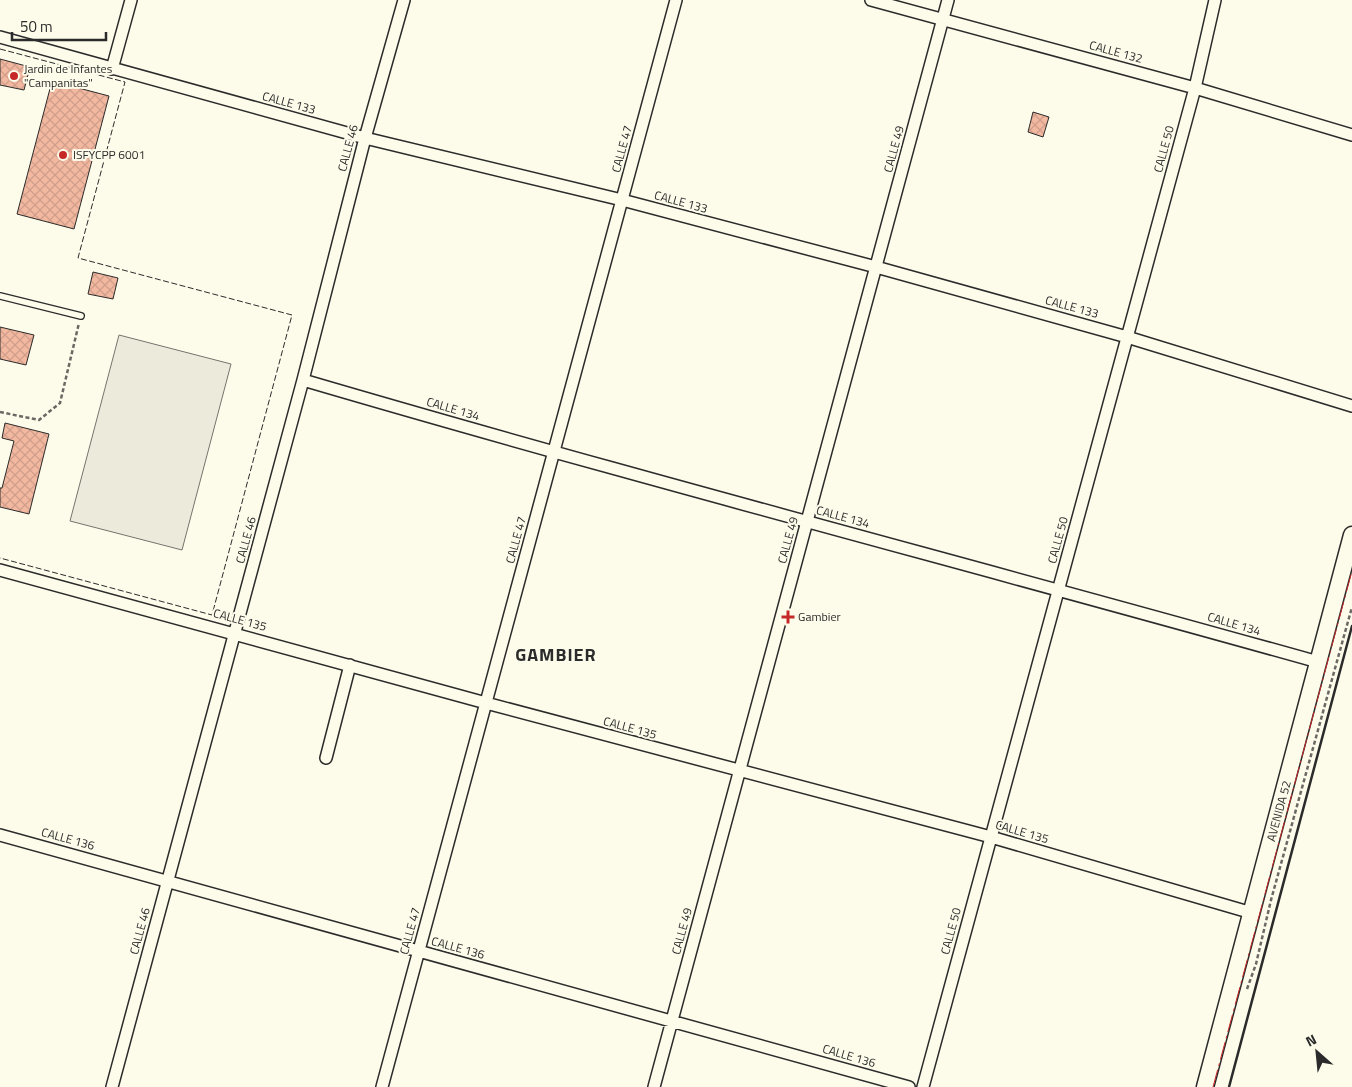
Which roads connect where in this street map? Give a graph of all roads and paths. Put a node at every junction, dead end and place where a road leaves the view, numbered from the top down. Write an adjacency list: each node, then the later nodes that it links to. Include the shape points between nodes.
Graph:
1 (131, 0): 9 (street)
2 (404, 0): 12 (street, CALLE 46)
3 (676, 0): 13 (street, CALLE 47)
4 (871, 0): 7 (street, CALLE 132)
5 (948, 0): 7 (street, CALLE 49)
6 (1216, 0): 10 (street, CALLE 50)
7 (944, 20): 10 (street, CALLE 132); 14 (street, CALLE 49)
8 (0, 37): 9 (street, CALLE 133)
9 (112, 69): 12 (street, CALLE 133)
10 (1195, 88): 11 (street, CALLE 132); 17 (street, CALLE 50)
11 (1352, 135)
12 (365, 138): 13 (street, CALLE 133); 18 (street, CALLE 46)
13 (622, 200): 14 (street, CALLE 133); 21 (street, CALLE 47)
14 (876, 267): 17 (street, CALLE 133); 22 (street, CALLE 49)
15 (0, 296): 16 (lane)
16 (81, 316): 20 (path, via 60,403 38,420)
17 (1127, 337): 19 (street, CALLE 133); 25 (street, CALLE 50)
18 (303, 380): 21 (street, CALLE 134); 27 (street, CALLE 46)
19 (1352, 406)
20 (0, 412)
21 (554, 453): 22 (street, CALLE 134); 30 (street, CALLE 47)
22 (807, 522): 25 (street, CALLE 134); 32 (street, CALLE 49)
23 (1352, 535): 28 (main road, AVENIDA 52)
24 (0, 570): 27 (street, CALLE 135)
25 (1059, 589): 28 (street, CALLE 134); 34 (street, CALLE 50)
26 (1352, 607): 38 (path)
27 (235, 633): 29 (street, CALLE 135); 35 (street, CALLE 46)
28 (1318, 662): 36 (main road, AVENIDA 52)
29 (350, 665): 30 (street, CALLE 135); 31 (street)
30 (486, 703): 32 (street, CALLE 135); 37 (street, CALLE 47)
31 (326, 758)
32 (740, 771): 34 (street, CALLE 135); 39 (street, CALLE 49)
33 (0, 835): 35 (street, CALLE 136)
34 (991, 837): 36 (street, CALLE 135); 44 (street, CALLE 50)
35 (168, 881): 37 (street, CALLE 136); 40 (street, CALLE 46)
36 (1252, 913): 45 (main road, AVENIDA 52)
37 (419, 951): 39 (street, CALLE 136); 41 (street, CALLE 47)
38 (1246, 992)
39 (672, 1021): 42 (street, CALLE 49); 43 (street, CALLE 136)
40 (112, 1087)
41 (382, 1087)
42 (654, 1087)
43 (909, 1087)
44 (923, 1087)
45 (1205, 1087)

